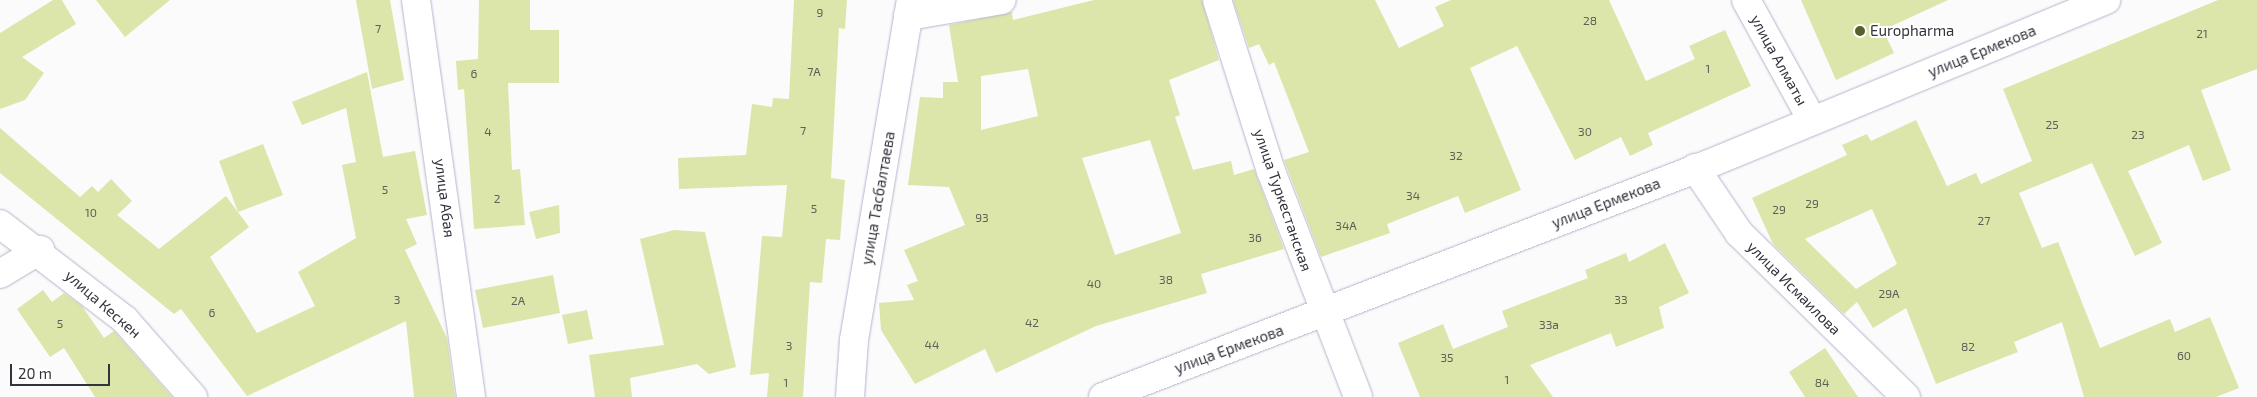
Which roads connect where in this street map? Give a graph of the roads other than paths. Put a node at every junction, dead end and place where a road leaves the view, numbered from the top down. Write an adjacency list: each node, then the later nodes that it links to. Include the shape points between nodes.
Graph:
1 (416, 0): 14 (street, улица Абая)
2 (1002, 0): 6 (street)
3 (1217, 0): 12 (street, улица Туркестанская, via 1271,171)
4 (1746, 0): 7 (street, улица Алматы)
5 (2096, 2): 7 (street, улица Ермекова)
6 (909, 8): 15 (street, улица Тасбалтаева, via 854,340)
7 (1812, 120): 8 (street, улица Ермекова)
8 (1695, 168): 12 (street, улица Ермекова); 18 (street, улица Исмаилова, via 1739,233)
9 (0, 224): 10 (street, улица Кескен)
10 (40, 250): 11 (street); 13 (street, улица Кескен, via 125,320)
11 (0, 274)
12 (1326, 314): 16 (street, улица Ермекова); 17 (street, улица Туркестанская)
13 (193, 397)
14 (471, 397)
15 (850, 397)
16 (1104, 397)
17 (1358, 397)
18 (1906, 397)

